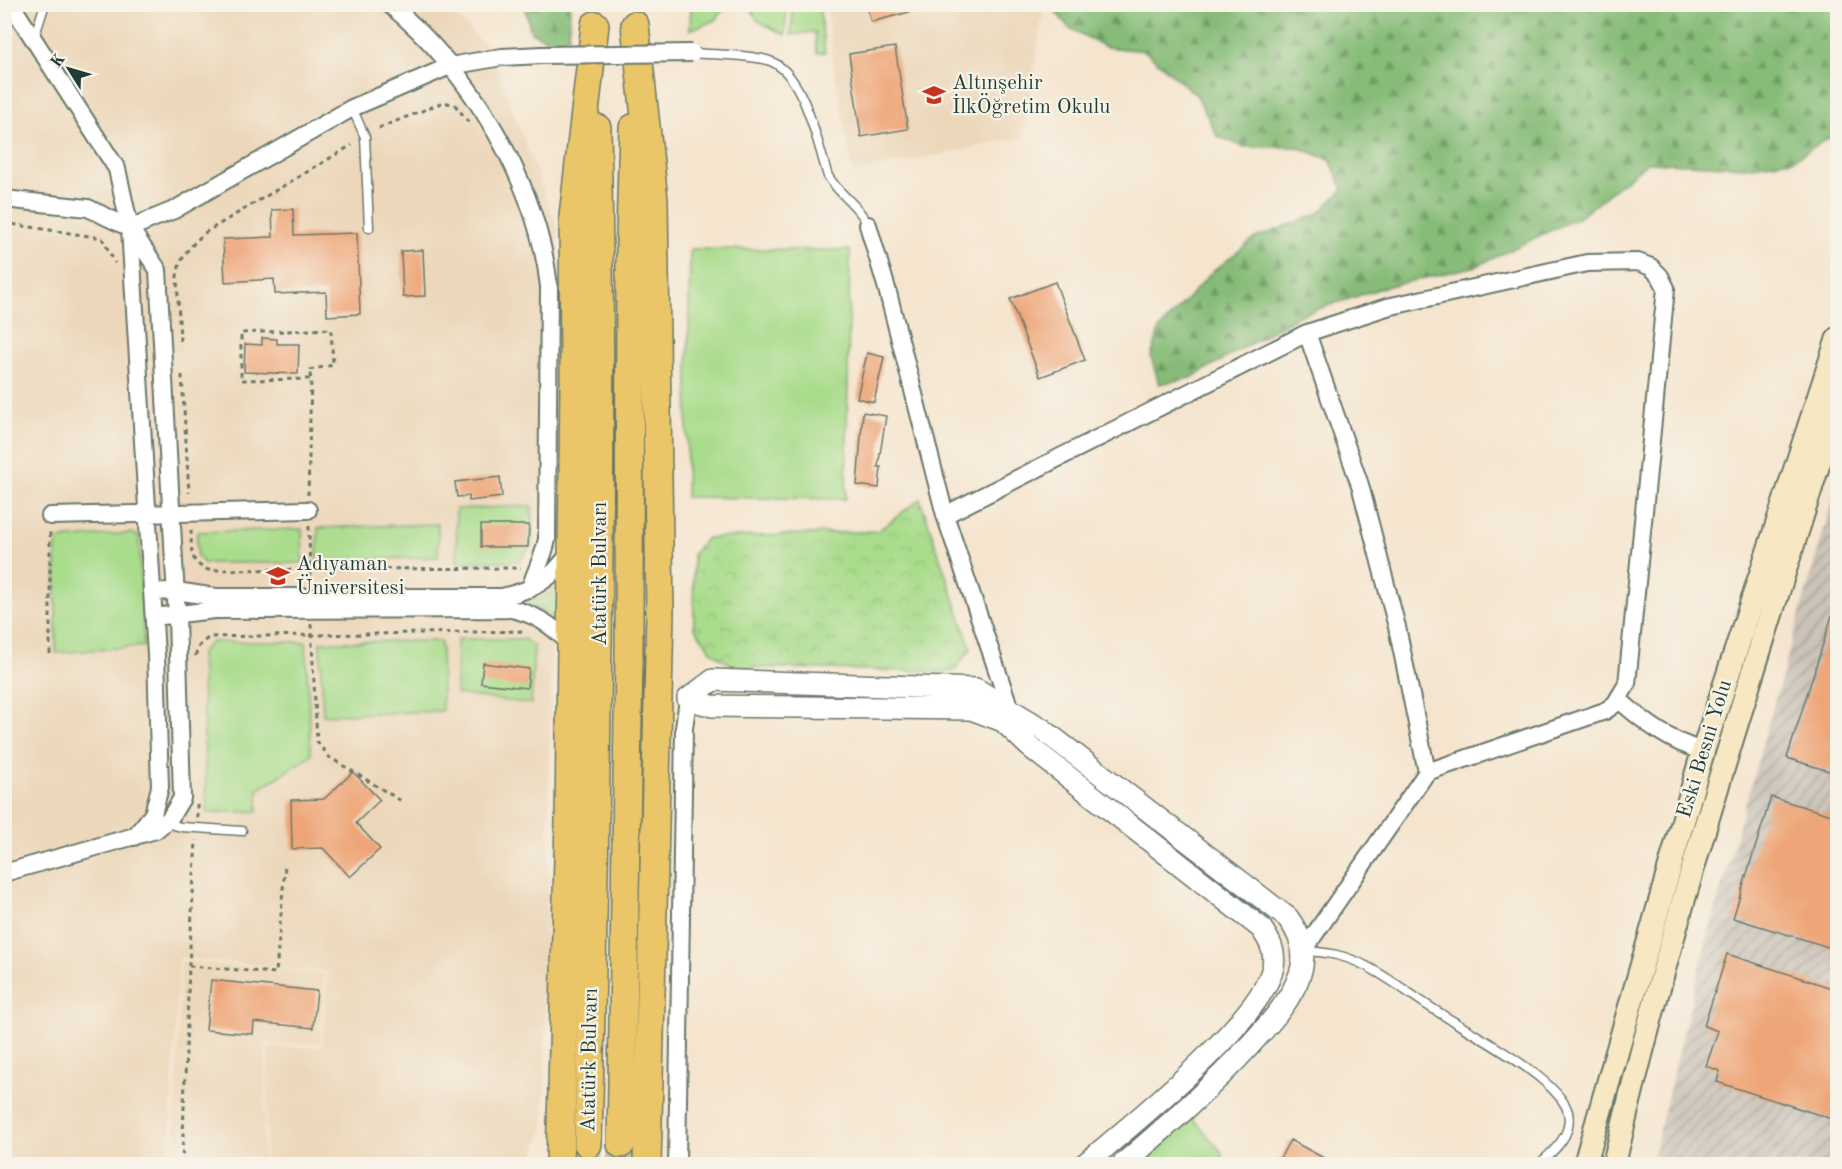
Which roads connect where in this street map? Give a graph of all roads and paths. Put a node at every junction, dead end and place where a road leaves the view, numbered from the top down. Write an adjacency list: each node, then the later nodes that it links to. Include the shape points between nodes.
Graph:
1 (11, 4): 6 (street)
2 (45, 4): 6 (lane)
3 (389, 4): 8 (street)
4 (595, 15): 32 (highway, via 573,216); 60 (highway, Atatürk Bulvarı, via 601,347 599,658)
5 (635, 15): 61 (highway, Atatürk Bulvarı); 62 (highway, via 654,200 660,613)
6 (34, 39): 16 (street, via 117,169)
7 (692, 53): 8 (street, bridge, via 502,57); 15 (lane, via 761,59 789,74 798,87 828,176 862,212)
8 (450, 66): 9 (street); 11 (street)
9 (352, 108): 16 (street, via 174,210); 17 (lane, via 365,136)
10 (379, 128): 11 (path, via 449,102 479,136)
11 (498, 134): 34 (street, via 513,162 545,255 549,286 547,538 544,557)
12 (352, 145): 21 (path, via 206,232 189,248 178,266)
13 (4, 199): 16 (street, via 88,208)
14 (4, 223): 18 (path, via 102,238)
15 (868, 225): 29 (street)
16 (130, 228): 18 (street); 28 (street, via 158,270)
17 (369, 228)
18 (124, 270): 27 (street)
19 (1307, 333): 29 (street); 47 (street, via 1387,307 1587,263 1638,262 1660,276 1666,288 1627,684); 50 (street, via 1360,485 1397,627)
20 (1838, 338): 49 (main road, Eski Besni Yolu)
21 (180, 342)
22 (181, 364): 25 (path)
23 (312, 379): 23 (path, via 309,370 333,365 331,329 241,333 241,380); 26 (path)
24 (1838, 402): 70 (main road, Eski Besni Yolu, via 1654,1005)
25 (189, 493)
26 (308, 510): 28 (street); 33 (path)
27 (147, 512): 28 (street); 30 (street); 37 (street)
28 (171, 512): 36 (street)
29 (945, 515): 48 (street)
30 (50, 516): 44 (path)
31 (191, 530): 33 (path, via 191,557 208,570)
32 (572, 550): 35 (street, via 546,581); 43 (highway)
33 (310, 570): 34 (path); 38 (path)
34 (535, 571): 35 (street)
35 (530, 589): 38 (street, via 502,597)
36 (176, 591): 37 (street); 38 (street, via 216,597); 39 (street)
37 (152, 592): 40 (street)
38 (311, 596)
39 (177, 616): 40 (street); 43 (street, via 214,610 511,609 537,616); 53 (street, via 182,798)
40 (154, 617): 53 (street)
41 (535, 633): 42 (path)
42 (312, 636): 45 (path, via 209,637 199,646); 52 (path, via 317,741 329,757)
43 (570, 644): 63 (highway)
44 (50, 654)
45 (195, 666)
46 (688, 699): 48 (street, via 712,706 971,709); 65 (street, via 683,739)
47 (1618, 699): 49 (street, via 1680,745); 50 (street, via 1605,711)
48 (1006, 715): 58 (street, via 1042,729 1288,918 1297,930); 66 (street, via 1029,746 1261,928 1272,946 1274,966 1245,1014 1195,1070)
49 (1703, 751): 69 (main road, Eski Besni Yolu)
50 (1427, 772): 58 (street)
51 (197, 794): 54 (path)
52 (403, 802)
53 (159, 818): 54 (lane); 57 (street, via 156,830)
54 (197, 828): 55 (lane); 59 (path)
55 (242, 831)
56 (285, 865): 59 (path, via 276,973)
57 (4, 873)
58 (1303, 951): 67 (street, via 1301,973 1288,999 1265,1029 1213,1085); 68 (lane, via 1332,952 1366,966 1507,1054 1552,1088 1564,1102 1568,1129 1562,1143)
59 (189, 966): 64 (path)
60 (588, 1144)
61 (621, 1144)
62 (645, 1161)
63 (559, 1163)
64 (182, 1164)
65 (677, 1164)
66 (1085, 1164)
67 (1123, 1164)
68 (1539, 1164)
69 (1585, 1164)
70 (1614, 1164)

